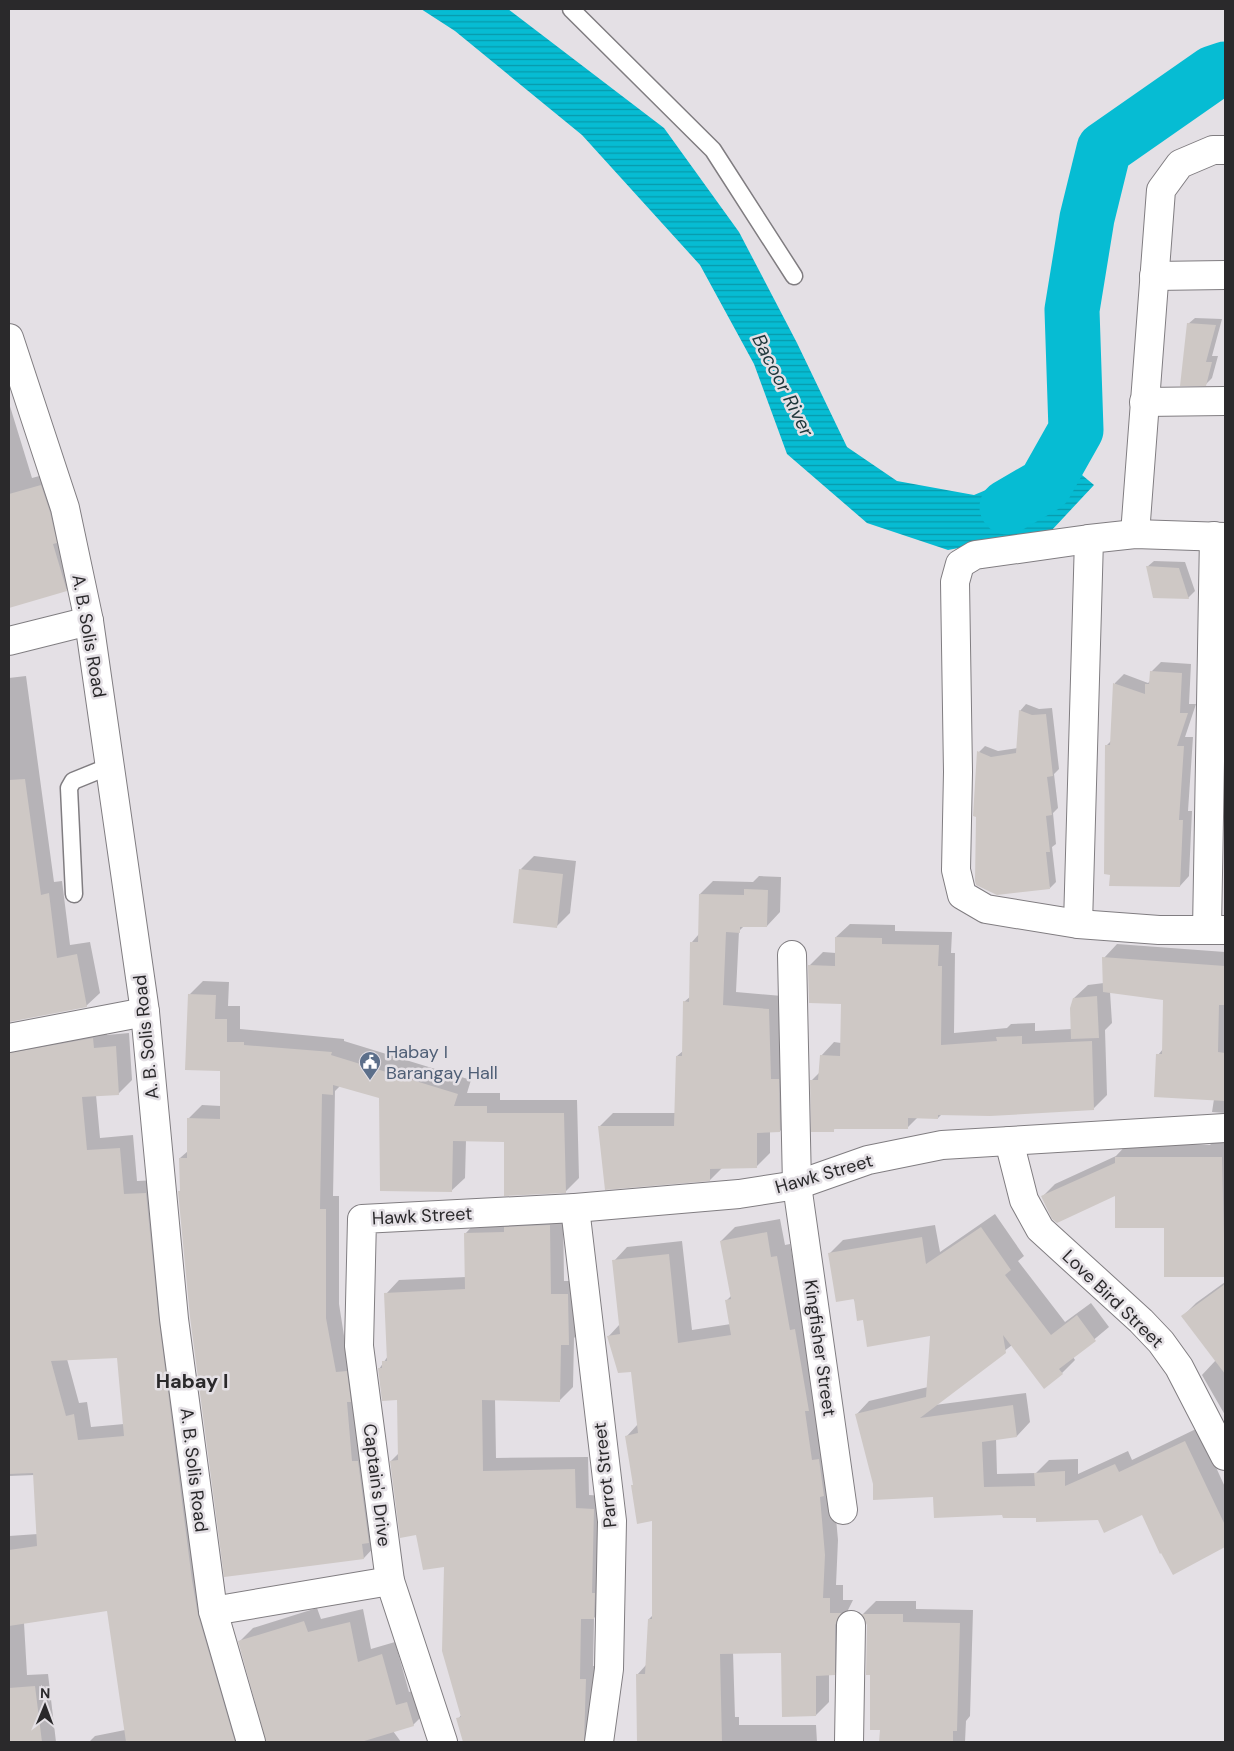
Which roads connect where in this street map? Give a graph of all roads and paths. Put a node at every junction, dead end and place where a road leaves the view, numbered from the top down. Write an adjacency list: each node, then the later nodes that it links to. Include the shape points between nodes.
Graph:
1 (571, 9): 4 (lane, via 713,150)
2 (1225, 150): 5 (street, via 1213,150 1180,164 1161,190)
3 (1225, 275): 5 (street)
4 (794, 276)
5 (1154, 276): 8 (street)
6 (9, 338): 12 (street, A. B. Solis Road, via 65,508)
7 (1225, 401): 8 (street)
8 (1144, 402): 9 (street)
9 (1135, 534): 10 (street); 11 (street)
10 (1220, 537): 17 (street)
11 (1089, 539): 16 (street); 16 (street, via 975,555 960,564 956,582 956,870 962,894 986,909)
12 (89, 621): 13 (street); 14 (street, A. B. Solis Road)
13 (9, 641)
14 (110, 766): 15 (lane, via 73,781 69,788); 19 (street, A. B. Solis Road)
15 (74, 894)
16 (1078, 924): 17 (street)
17 (1216, 930)
18 (792, 955): 23 (street, Kingfisher Street)
19 (145, 1012): 20 (street); 29 (street, A. B. Solis Road, via 174,1319)
20 (9, 1038)
21 (1225, 1128): 22 (street, Hawk Street)
22 (1009, 1141): 23 (street, Hawk Street, via 932,1146 868,1160); 26 (street, Love Bird Street, via 1024,1200 1040,1229 1161,1342 1179,1367)
23 (797, 1185): 24 (street, Hawk Street, via 739,1194); 27 (street, Kingfisher Street)
24 (575, 1208): 25 (street, Hawk Street); 33 (street, Parrot Street, via 612,1521 609,1669)
25 (362, 1219): 28 (street, Captain's Drive, via 359,1346)
26 (1225, 1456)
27 (843, 1510)
28 (390, 1581): 29 (street); 32 (street, Captain's Drive)
29 (212, 1611): 31 (street, A. B. Solis Road)
30 (851, 1625): 34 (street)
31 (251, 1742)
32 (443, 1742)
33 (599, 1742)
34 (849, 1742)

